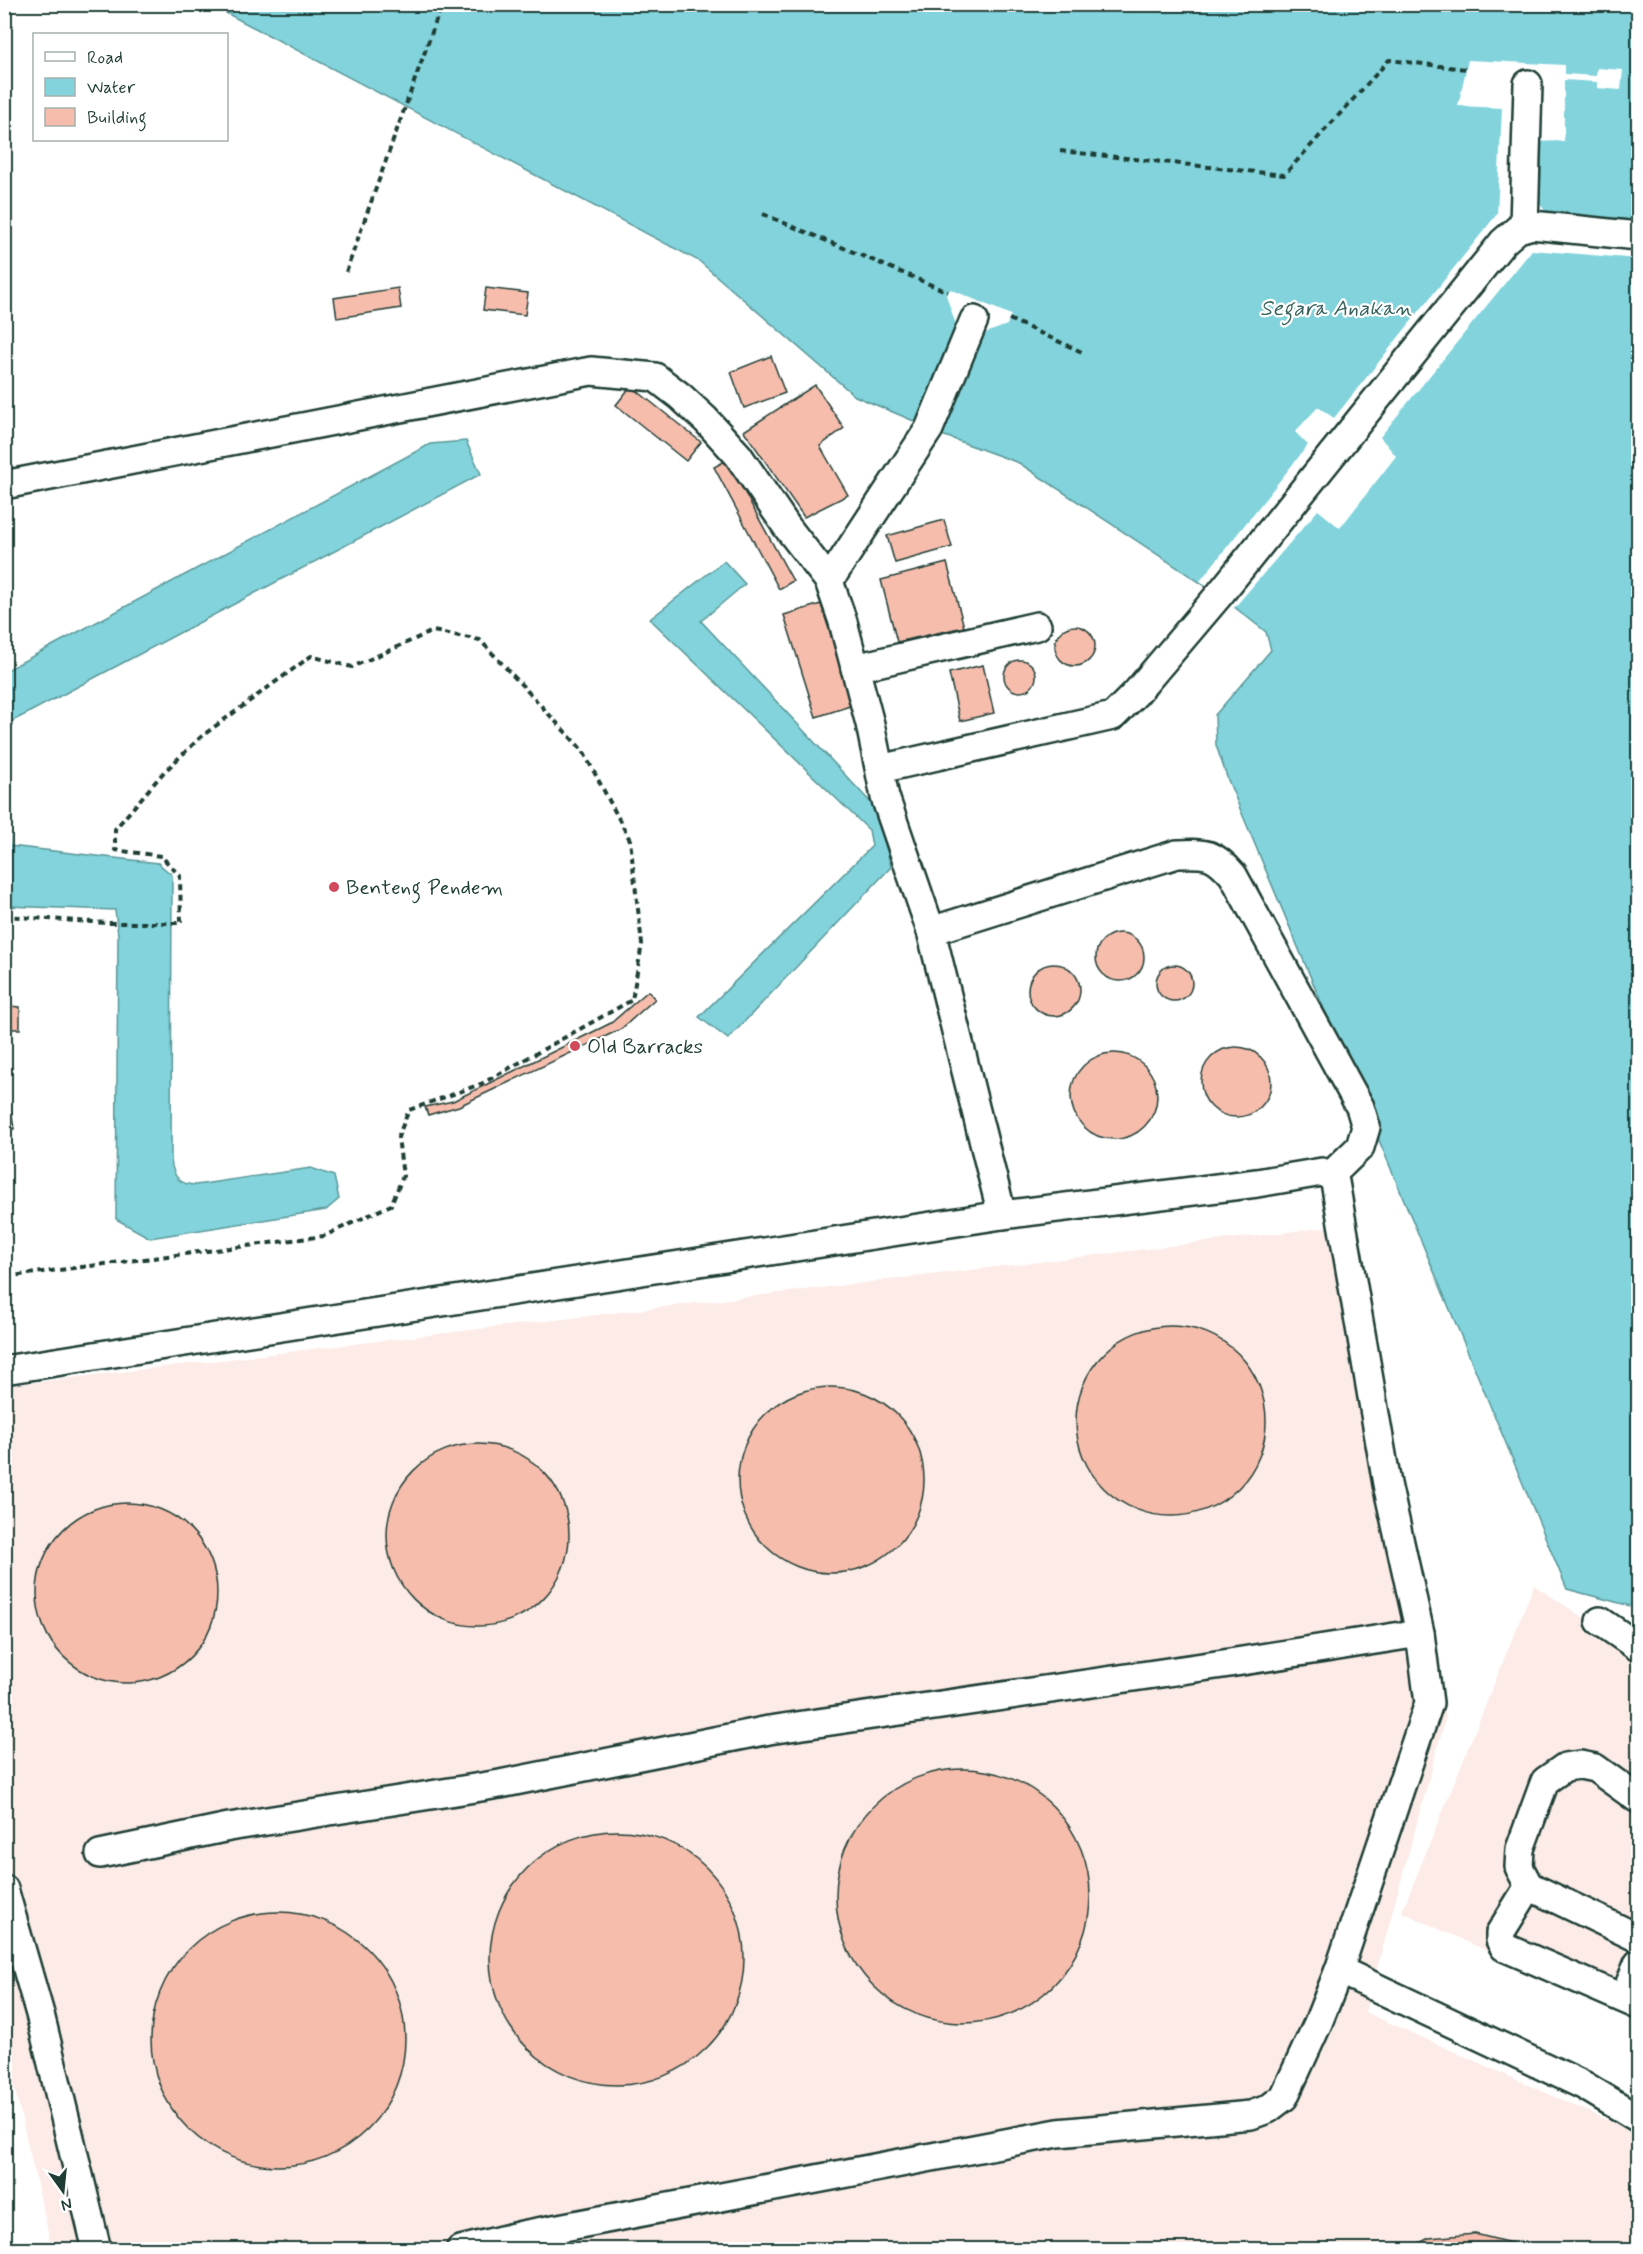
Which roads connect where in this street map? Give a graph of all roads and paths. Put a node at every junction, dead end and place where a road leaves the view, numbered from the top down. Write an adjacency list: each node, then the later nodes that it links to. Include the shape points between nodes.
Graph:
1 (442, 4): 8 (path)
2 (1466, 69): 4 (path, via 1389,60 1284,175)
3 (1528, 84): 6 (street)
4 (1060, 151)
5 (763, 214): 9 (path)
6 (1524, 227): 7 (street, via 1554,226); 17 (street, via 1503,242 1123,708 1113,716)
7 (1638, 236)
8 (346, 272)
9 (948, 292)
10 (1009, 319): 12 (path)
11 (974, 320): 14 (street, via 929,429)
12 (1082, 351)
13 (4, 485): 14 (street, via 591,371 655,377 706,420 738,455)
14 (829, 581): 16 (street)
15 (1036, 626): 16 (street)
16 (855, 668): 17 (street)
17 (880, 770): 19 (street, via 885,797)
18 (4, 916): 22 (path, via 107,923 181,922 180,876 161,856 115,850 115,829 162,773 202,736 311,656 352,667 433,631 480,640 583,751 630,840 642,944 632,1000 482,1084 409,1110 398,1137 403,1176 391,1205 324,1236)
19 (931, 931): 20 (street, via 1177,854 1201,853 1219,860 1233,875 1360,1107 1366,1127 1360,1147); 21 (street)
20 (1330, 1176): 21 (street, via 1322,1172); 25 (street, via 1335,1182 1387,1484)
21 (1002, 1215): 23 (street)
22 (4, 1277)
23 (4, 1370)
24 (1600, 1621): 26 (street)
25 (1420, 1633): 28 (street, via 769,1730 500,1784 229,1827); 33 (street, via 1429,1704)
26 (1638, 1647)
27 (1638, 1799): 29 (street, via 1595,1768 1580,1765 1565,1767 1545,1781 1520,1849 1519,1867)
28 (100, 1854)
29 (1529, 1886): 31 (street); 34 (street, via 1500,1933 1504,1947)
30 (4, 1889): 37 (street, via 40,2014)
31 (1638, 1938)
32 (1638, 1964): 34 (street)
33 (1339, 1970): 35 (street, via 1583,2085); 36 (street, via 1284,2097 1251,2115 1058,2133)
34 (1631, 2001)
35 (1638, 2118)
36 (523, 2242): 38 (street)
37 (97, 2250)
38 (460, 2250)

